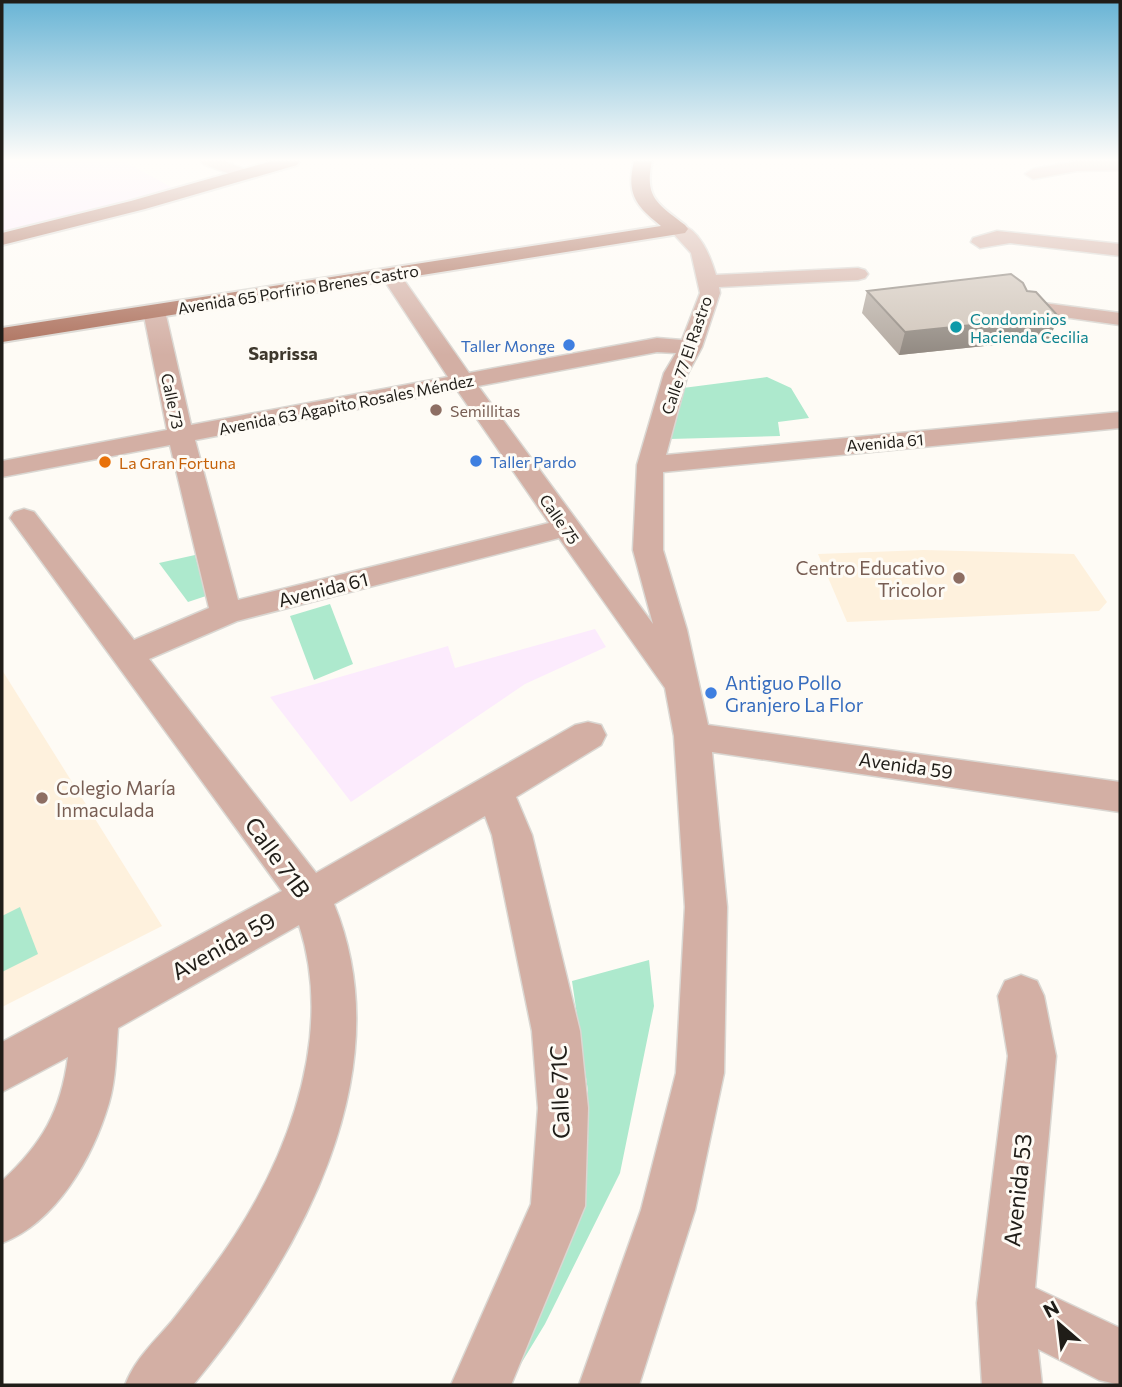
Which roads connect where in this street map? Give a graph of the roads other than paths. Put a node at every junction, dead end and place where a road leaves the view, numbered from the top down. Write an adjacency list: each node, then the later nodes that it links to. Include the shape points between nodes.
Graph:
1 (55, 226): 4 (main road)
2 (674, 226): 3 (main road)
3 (678, 229): 7 (main road, Avenida 65 Porfirio Brenes Castro); 9 (street, Calle 77 El Rastro, via 700,252)
4 (2, 239)
5 (980, 242): 6 (street, via 1010,237)
6 (1120, 250)
7 (390, 274): 11 (main road, Avenida 65 Porfirio Brenes Castro); 15 (street, Calle 75)
8 (858, 274): 9 (street)
9 (708, 281): 14 (street, Calle 77 El Rastro, via 710,293)
10 (1028, 307): 12 (street)
11 (154, 311): 13 (main road, Avenida 65 Porfirio Brenes Castro); 17 (street, Calle 73)
12 (1120, 319)
13 (2, 335)
14 (691, 347): 15 (street, Avenida 63 Agapito Rosales Méndez, via 657,345); 18 (street, Calle 77 El Rastro, via 676,373)
15 (463, 382): 17 (street, Avenida 63 Agapito Rosales Méndez); 21 (street, Calle 75)
16 (1120, 420): 18 (street, Avenida 61)
17 (181, 436): 19 (street, Avenida 63 Agapito Rosales Méndez); 22 (street, Calle 73)
18 (650, 464): 24 (street, Calle 77 El Rastro, via 648,550)
19 (2, 469)
20 (24, 518): 23 (street, Calle 71B)
21 (566, 528): 22 (street, Avenida 61); 24 (street, Calle 75)
22 (226, 613): 23 (street, Avenida 61)
23 (127, 656): 28 (street, Calle 71B)
24 (689, 714): 27 (street, Avenida 59); 37 (street, Calle 77 El Rastro, via 706,907 700,1073 668,1210)
25 (588, 735): 26 (street, Avenida 59)
26 (495, 792): 28 (street, Avenida 59); 36 (street, Calle 71C, via 512,835 556,1031 563,1108 558,1206)
27 (1120, 797)
28 (310, 897): 30 (street, Avenida 59); 35 (street, Calle 71B, via 326,943 333,995 331,1053 318,1118 291,1189 252,1262 198,1338)
29 (1021, 996): 33 (street, Avenida 53, via 1032,1056)
30 (96, 1016): 31 (street, Avenida 59); 32 (street, via 85,1101 63,1153 32,1191)
31 (2, 1068)
32 (2, 1216)
33 (1005, 1303): 34 (street); 38 (street, Avenida 53)
34 (1120, 1359)
35 (155, 1385)
36 (481, 1385)
37 (608, 1385)
38 (1012, 1385)

